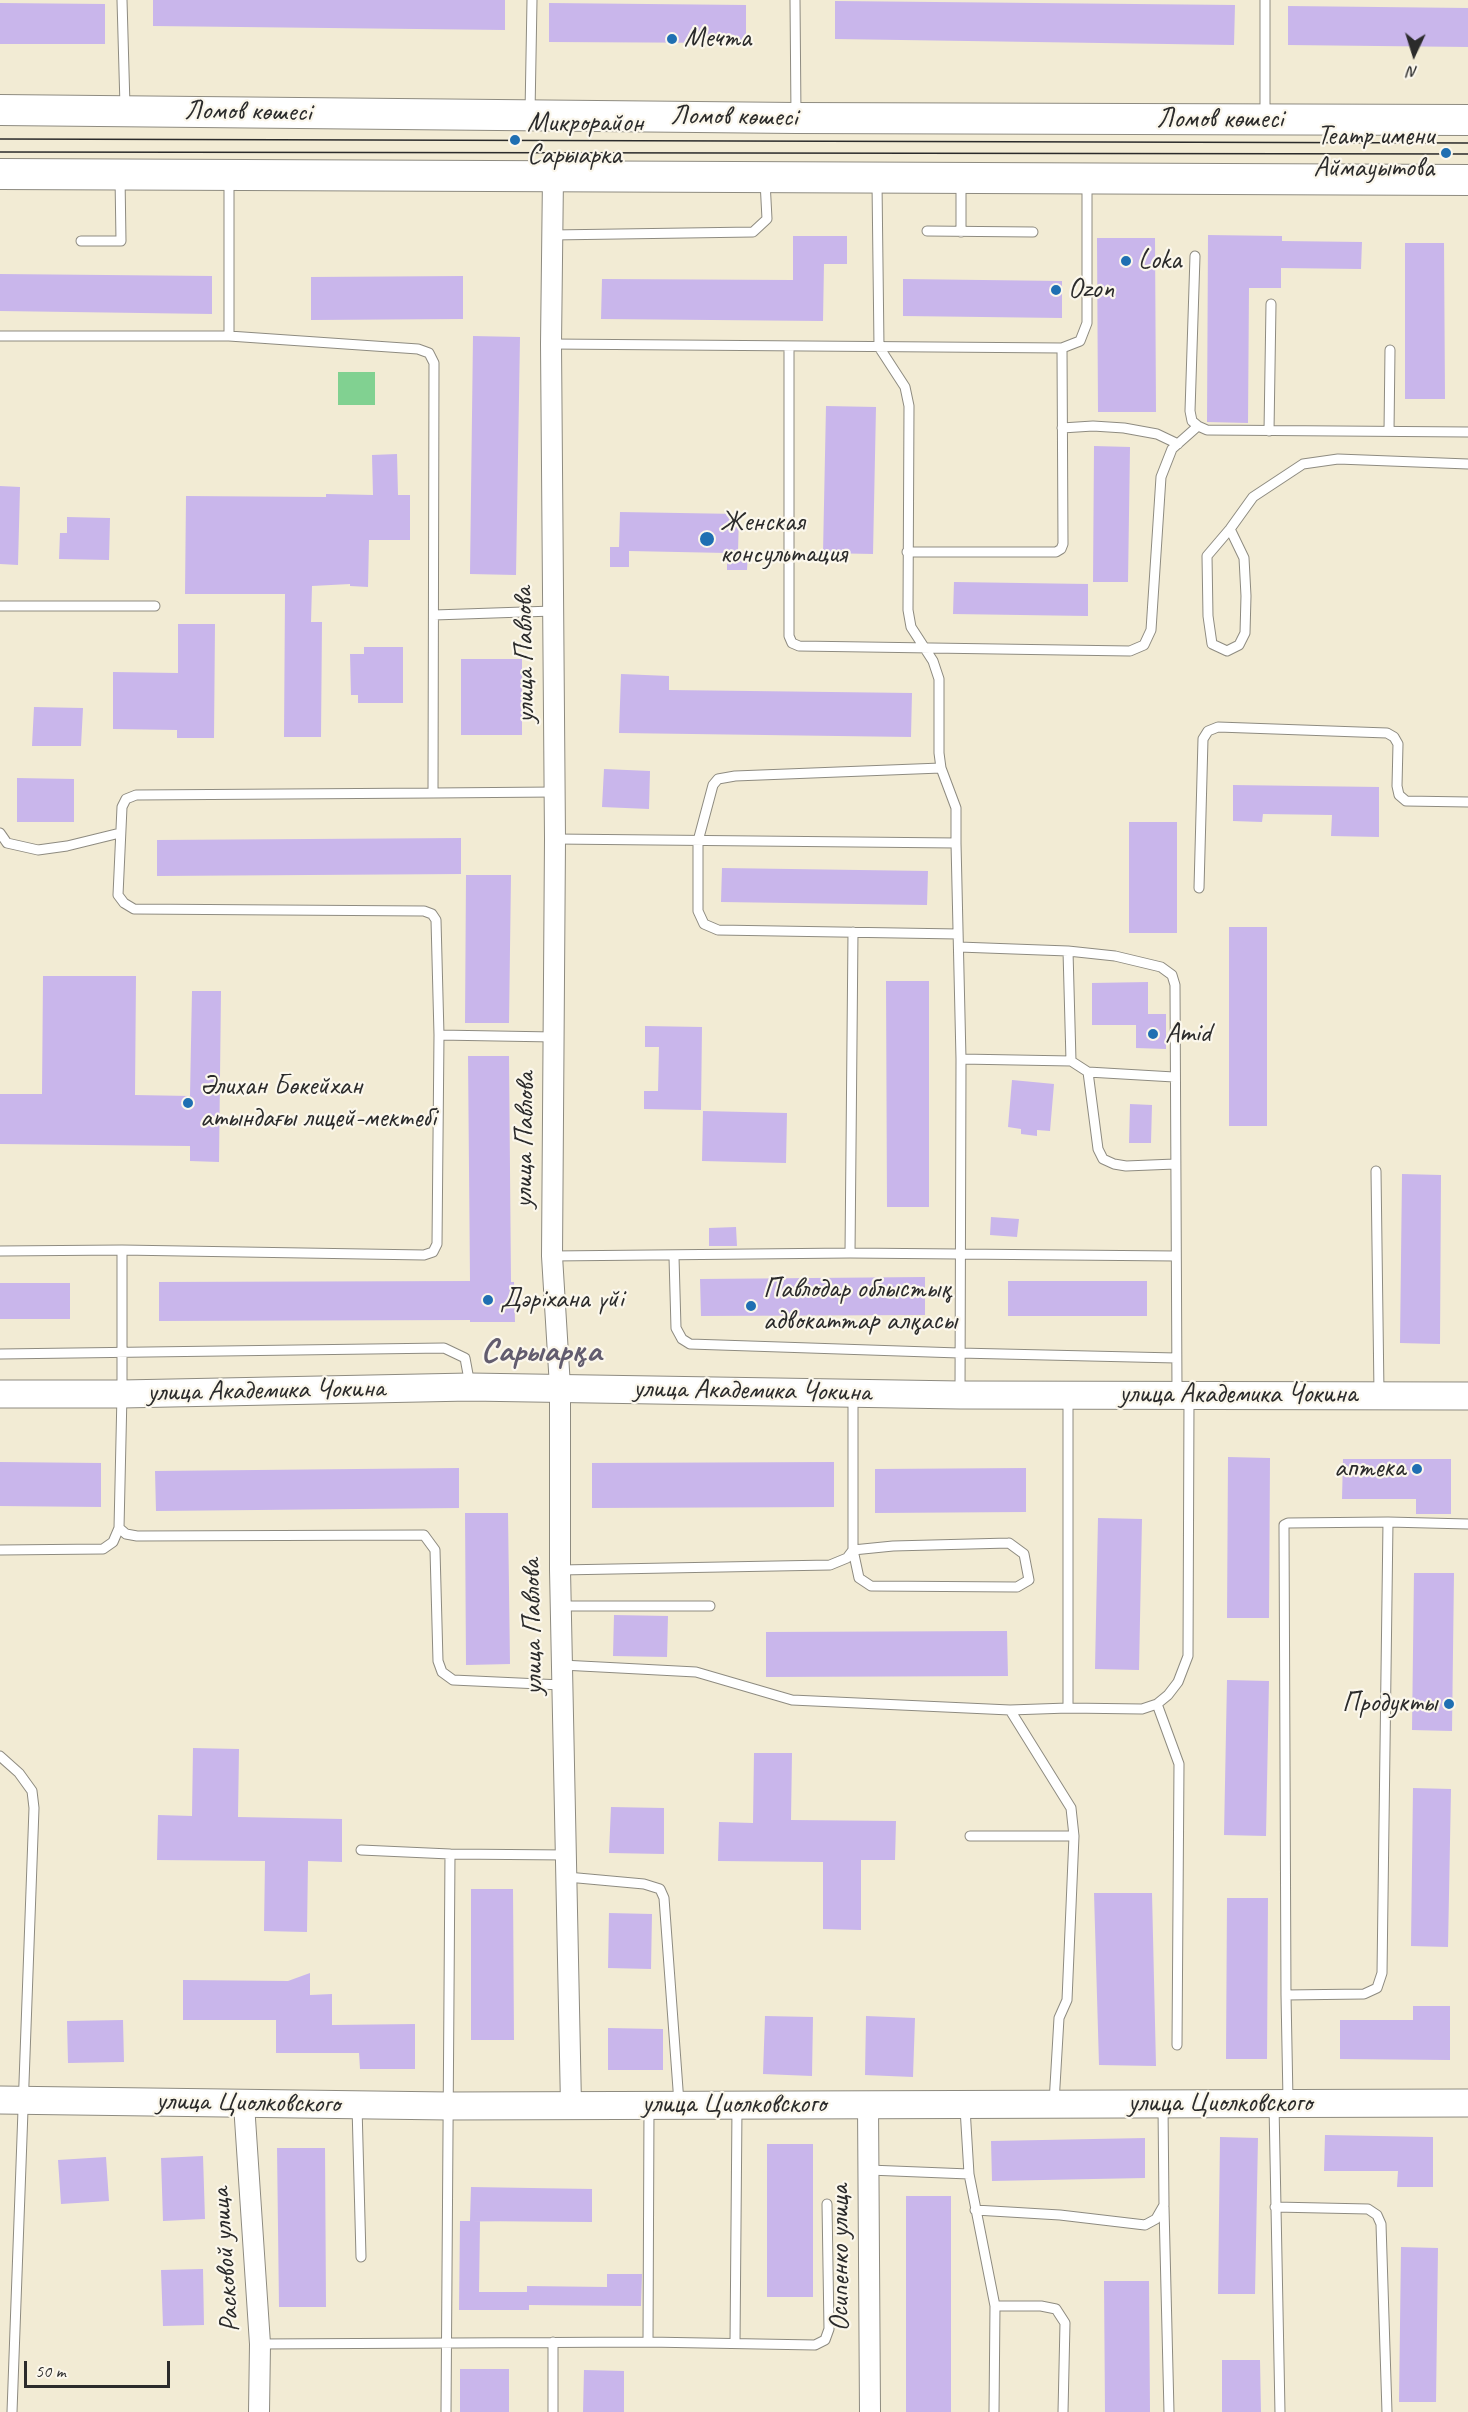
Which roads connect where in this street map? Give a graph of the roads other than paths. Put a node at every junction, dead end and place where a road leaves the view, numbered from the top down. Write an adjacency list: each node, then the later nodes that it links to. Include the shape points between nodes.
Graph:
1 (122, 0): 6 (lane)
2 (531, 0): 7 (lane)
3 (795, 0): 8 (lane)
4 (1265, 0): 10 (lane)
5 (0, 110): 6 (main road, Ломов көшесі)
6 (126, 111): 7 (main road, Ломов көшесі)
7 (530, 115): 8 (main road, Ломов көшесі)
8 (796, 118): 10 (main road, Ломов көшесі)
9 (1468, 120): 10 (main road, Ломов көшесі)
10 (1265, 121)
11 (0, 174): 12 (main road, Ломов көшесі)
12 (120, 175): 13 (main road, Ломов көшесі); 24 (lane, via 121,241)
13 (230, 175): 14 (main road, Ломов көшесі); 28 (lane)
14 (553, 176): 16 (main road, Ломов көшесі); 23 (street, улица Павлова)
15 (877, 177): 16 (main road, Ломов көшесі); 17 (main road, Ломов көшесі); 31 (lane)
16 (765, 178): 23 (lane, via 767,219 753,232)
17 (961, 178): 18 (main road, Ломов көшесі); 21 (lane)
18 (1087, 178): 19 (main road, Ломов көшесі); 32 (lane, via 1087,323 1080,341)
19 (1468, 180)
20 (927, 231): 21 (lane)
21 (961, 231): 22 (lane)
22 (1032, 232)
23 (552, 235): 29 (street, улица Павлова)
24 (81, 241)
25 (1195, 256): 34 (lane, via 1190,411)
26 (1271, 304): 36 (lane)
27 (0, 336): 28 (lane)
28 (229, 336): 46 (lane, via 429,352 434,363)
29 (551, 344): 30 (lane); 45 (street, улица Павлова)
30 (789, 346): 31 (lane); 47 (lane, via 792,643)
31 (879, 347): 32 (lane); 42 (lane, via 905,387 909,406)
32 (1062, 348): 35 (lane)
33 (1390, 350): 37 (lane)
34 (1198, 426): 36 (lane, via 1207,430); 39 (lane)
35 (1062, 428): 39 (lane, via 1124,428 1157,434); 42 (lane, via 1061,549)
36 (1269, 431): 37 (lane)
37 (1389, 431): 38 (lane)
38 (1468, 432)
39 (1178, 444): 47 (lane, via 1172,449 1161,477 1151,630 1144,645 1130,651)
40 (1468, 464): 41 (lane, via 1338,459 1303,464 1253,497)
41 (1230, 529): 41 (lane, via 1207,556 1212,644 1227,651 1239,645 1245,633 1246,597 1244,558)
42 (908, 552): 47 (lane, via 908,610 911,627)
43 (0, 606): 44 (lane)
44 (155, 606)
45 (553, 611): 46 (lane); 49 (street, улица Павлова)
46 (434, 615): 50 (lane)
47 (923, 647): 48 (lane, via 939,679)
48 (941, 768): 55 (lane, via 718,779); 56 (lane, via 956,808)
49 (555, 792): 50 (lane); 54 (street, улица Павлова)
50 (433, 793): 53 (lane, via 136,795 126,799 122,807)
51 (1468, 802): 57 (lane, via 1406,801 1397,786 1398,744 1387,733 1218,727 1208,731 1203,739)
52 (0, 833): 53 (lane, via 7,843 38,850)
53 (120, 833): 62 (lane, via 118,895 134,909 432,914 436,920)
54 (555, 839): 55 (lane); 63 (street, улица Павлова)
55 (698, 841): 56 (lane); 58 (lane, via 698,911 709,928)
56 (956, 843): 59 (lane)
57 (1198, 888)
58 (853, 932): 59 (lane); 72 (lane)
59 (958, 934): 60 (lane)
60 (959, 947): 61 (lane); 64 (lane)
61 (1068, 951): 65 (lane); 67 (lane, via 1115,956 1161,968 1172,975)
62 (439, 1035): 63 (lane); 70 (lane, via 433,1252 424,1255)
63 (554, 1037): 74 (street, улица Павлова)
64 (961, 1059): 65 (lane); 73 (lane)
65 (1071, 1061): 66 (lane)
66 (1088, 1072): 67 (lane); 68 (lane, via 1095,1138 1104,1159 1126,1166)
67 (1174, 1077): 68 (lane)
68 (1175, 1164): 75 (lane)
69 (1376, 1171): 89 (lane)
70 (122, 1250): 71 (lane); 77 (lane)
71 (0, 1251)
72 (850, 1253): 73 (lane); 76 (lane)
73 (960, 1254): 75 (lane); 78 (lane)
74 (552, 1256): 76 (lane); 82 (street, улица Павлова)
75 (1175, 1256): 80 (lane)
76 (674, 1257): 78 (lane, via 676,1328 690,1344)
77 (122, 1352): 79 (lane); 81 (lane, via 444,1348 465,1358); 85 (lane)
78 (959, 1353): 80 (lane); 86 (lane)
79 (0, 1354)
80 (1176, 1358): 88 (lane)
81 (470, 1387): 82 (main road, улица Академика Чокина); 85 (main road, улица Академика Чокина)
82 (560, 1387): 83 (main road, улица Академика Чокина); 96 (street, улица Павлова)
83 (854, 1393): 86 (main road, улица Академика Чокина); 94 (lane)
84 (0, 1394): 85 (main road, улица Академика Чокина)
85 (122, 1395): 93 (lane)
86 (960, 1395): 87 (main road, улица Академика Чокина)
87 (1068, 1395): 88 (main road, улица Академика Чокина); 102 (lane)
88 (1183, 1395): 89 (main road, улица Академика Чокина); 101 (lane, via 1188,1656 1178,1682)
89 (1379, 1395): 90 (main road, улица Академика Чокина)
90 (1468, 1396)
91 (1388, 1522): 92 (lane); 111 (lane, via 1382,1973 1377,1988 1364,1994); 111 (lane, via 1284,1525)
92 (1468, 1524)
93 (119, 1528): 95 (lane, via 113,1542 103,1549); 100 (lane, via 137,1536 424,1535 435,1550 438,1661 442,1672 453,1680)
94 (853, 1550): 94 (lane, via 859,1578 871,1586 1017,1587 1029,1580 1024,1554 1009,1543); 96 (lane, via 847,1558 830,1565)
95 (0, 1551)
96 (560, 1570): 97 (street, улица Павлова)
97 (561, 1606): 98 (lane); 99 (street, улица Павлова)
98 (710, 1606)
99 (562, 1665): 100 (street, улица Павлова); 103 (lane, via 696,1672 792,1700)
100 (562, 1685): 109 (street, улица Павлова)
101 (1157, 1704): 102 (lane, via 1143,1709); 112 (lane, via 1179,1764)
102 (1068, 1708): 103 (lane)
103 (1010, 1710): 106 (lane, via 1071,1808)
104 (0, 1756): 113 (lane, via 32,1791 34,1808)
105 (970, 1836): 106 (lane)
106 (1074, 1836): 125 (lane, via 1067,2000 1059,2018)
107 (361, 1850): 108 (lane)
108 (450, 1854): 109 (lane); 126 (lane)
109 (567, 1855): 110 (street, улица Павлова)
110 (567, 1877): 120 (street, улица Павлова); 122 (lane, via 660,1889 664,1898)
111 (1286, 1995): 118 (lane)
112 (1177, 2045)
113 (12, 2100): 114 (main road, улица Циолковского); 140 (lane)
114 (244, 2103): 119 (main road, улица Циолковского); 139 (street, Расковой улица)
115 (1468, 2103): 118 (main road, улица Циолковского)
116 (868, 2104): 123 (main road, улица Циолковского); 124 (main road, улица Циолковского); 127 (street, Осипенко улица)
117 (1163, 2104): 118 (main road, улица Циолковского); 125 (main road, улица Циолковского); 130 (lane)
118 (1281, 2104): 131 (lane)
119 (357, 2105): 126 (main road, улица Циолковского); 133 (lane)
120 (571, 2105): 121 (main road, улица Циолковского); 126 (main road, улица Циолковского)
121 (649, 2105): 122 (main road, улица Циолковского); 137 (lane)
122 (679, 2105): 123 (main road, улица Циолковского)
123 (737, 2105): 138 (lane)
124 (965, 2105): 125 (main road, улица Циолковского); 128 (lane)
125 (1054, 2105)
126 (448, 2106): 135 (lane)
127 (869, 2170): 128 (lane); 144 (street, Осипенко улица)
128 (969, 2174): 132 (lane)
129 (827, 2204): 138 (lane, via 829,2329 825,2340 815,2345)
130 (1164, 2205): 132 (lane, via 1156,2219 1145,2225); 147 (lane)
131 (1275, 2206): 148 (lane); 149 (lane, via 1368,2209 1382,2224)
132 (975, 2210): 134 (lane)
133 (361, 2257)
134 (995, 2306): 145 (lane); 146 (lane, via 1056,2309 1065,2323)
135 (447, 2342): 136 (lane); 139 (lane); 142 (lane)
136 (553, 2342): 137 (lane); 143 (lane)
137 (648, 2342): 138 (lane)
138 (735, 2343)
139 (260, 2344): 141 (street, Расковой улица)
140 (12, 2412)
141 (259, 2412)
142 (446, 2412)
143 (553, 2412)
144 (870, 2412)
145 (994, 2412)
146 (1064, 2412)
147 (1169, 2412)
148 (1281, 2412)
149 (1387, 2412)

